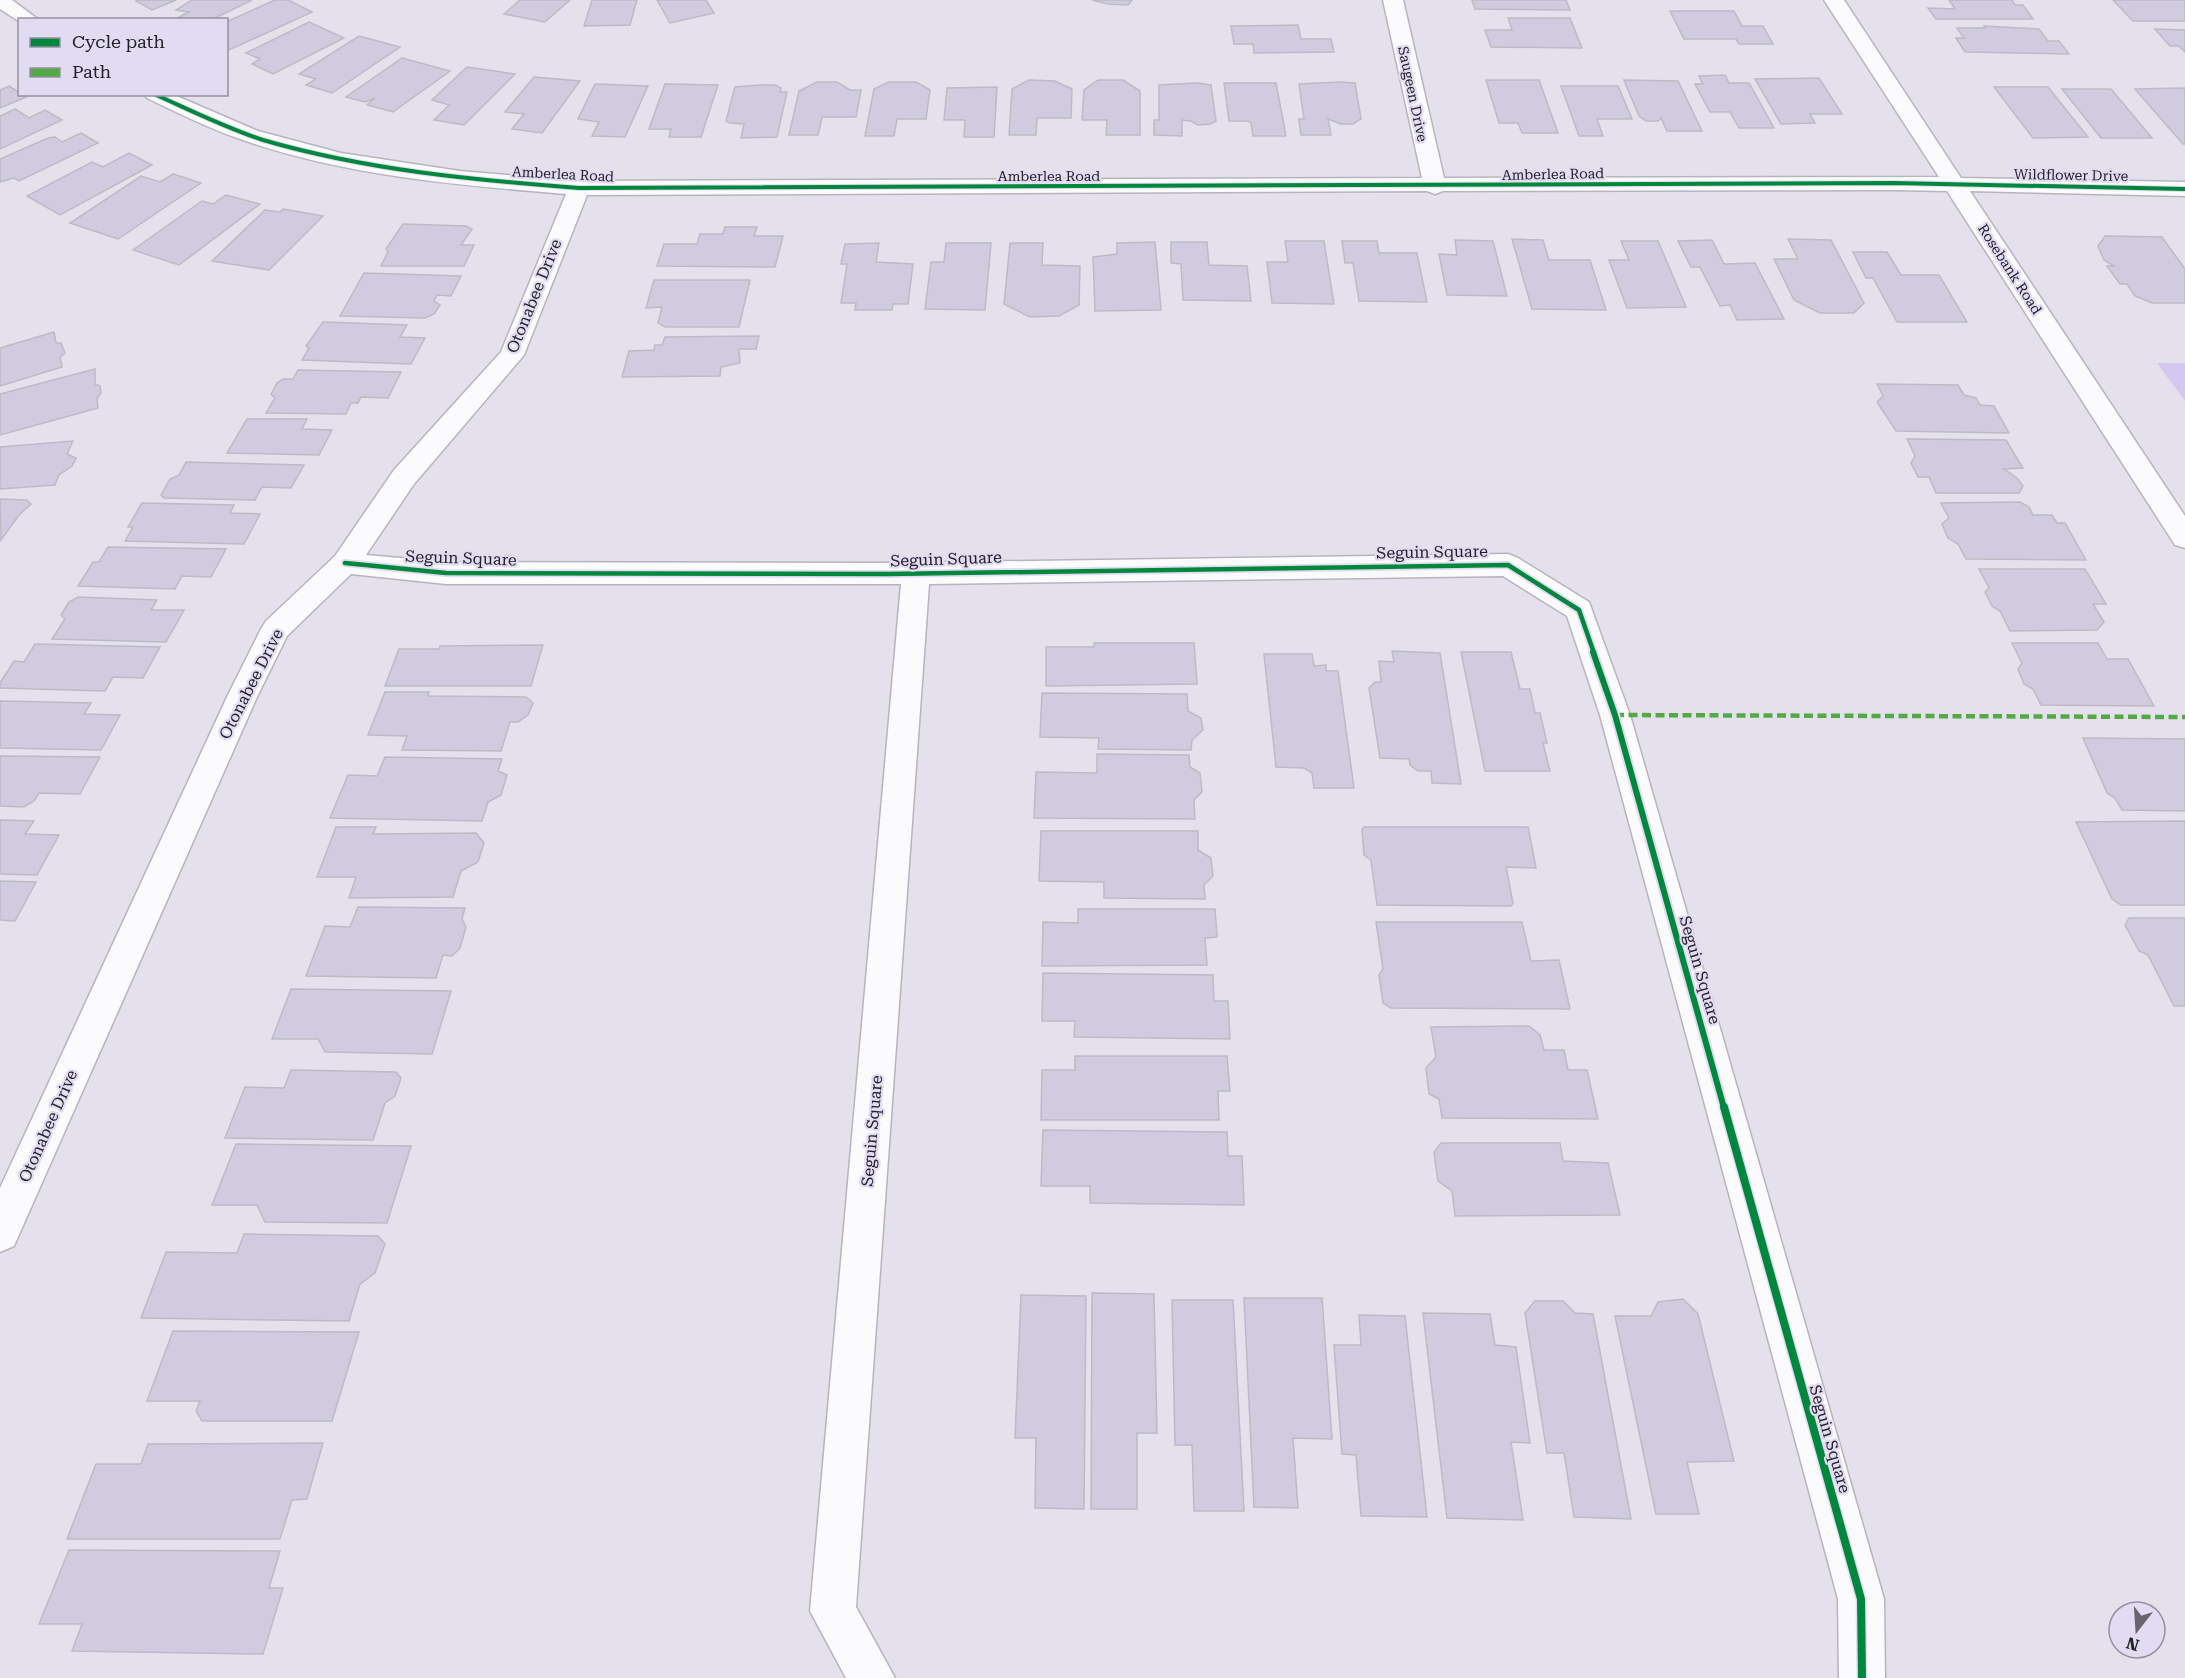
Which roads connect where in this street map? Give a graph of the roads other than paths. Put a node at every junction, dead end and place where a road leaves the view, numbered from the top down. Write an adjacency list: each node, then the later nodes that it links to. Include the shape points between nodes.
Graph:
1 (1393, 0): 7 (street, Saugeen Drive)
2 (1834, 0): 6 (street, Rosebank Road)
3 (0, 1): 4 (street)
4 (27, 18)
5 (159, 96): 8 (street, Amberlea Road, via 262,140 375,166 473,180)
6 (1956, 185): 7 (street, Amberlea Road); 9 (street, Wildflower Drive); 10 (street, Rosebank Road)
7 (1435, 187): 8 (street, Amberlea Road)
8 (579, 188): 11 (street, Otonabee Drive, via 512,355 404,477)
9 (2185, 189)
10 (2185, 538)
11 (345, 563): 12 (street, Seguin Square, via 446,573); 13 (street, Otonabee Drive, via 276,629)
12 (916, 573): 14 (street, Seguin Square, via 833,1611); 15 (street, Seguin Square, via 1508,565 1579,610 1615,715 1861,1599)
13 (0, 1232)
14 (872, 1678)
15 (1862, 1678)

